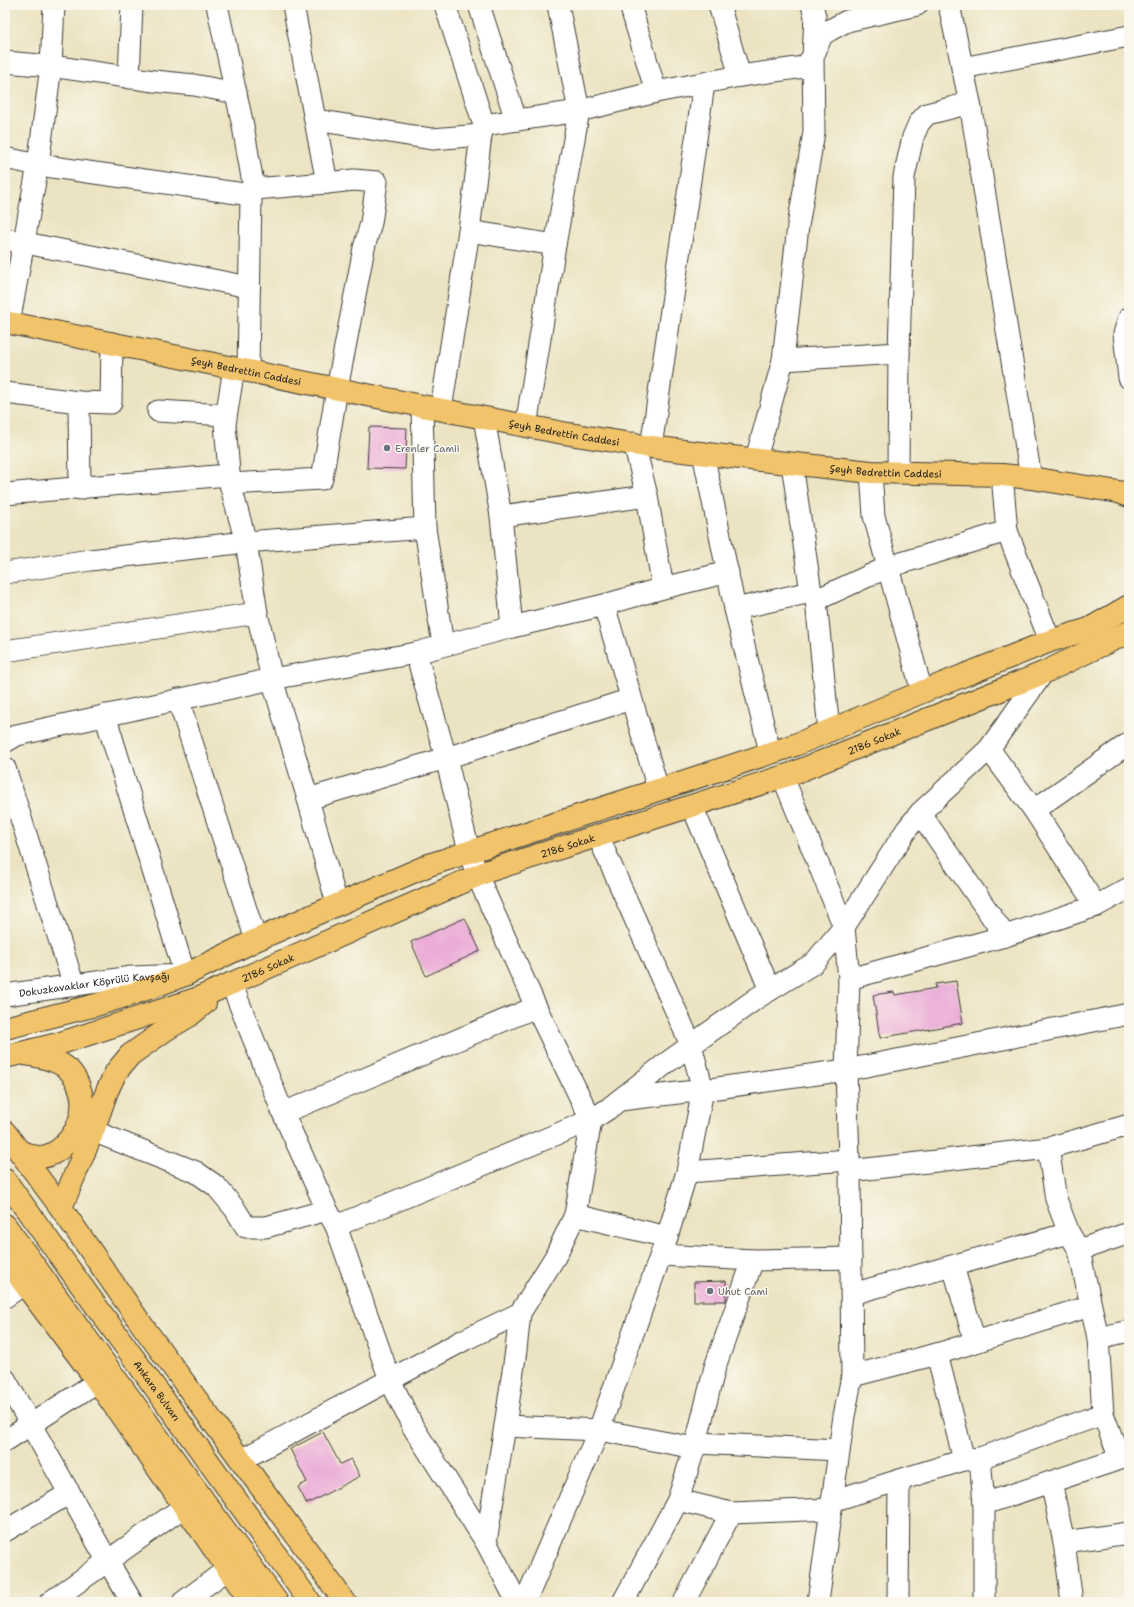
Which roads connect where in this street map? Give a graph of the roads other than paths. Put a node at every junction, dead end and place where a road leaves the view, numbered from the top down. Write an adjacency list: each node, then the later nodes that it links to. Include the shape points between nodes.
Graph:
1 (54, 5): 16 (street)
2 (132, 5): 19 (street)
3 (217, 5): 22 (street)
4 (293, 5): 25 (street)
5 (445, 5): 27 (street)
6 (479, 5): 26 (street)
7 (558, 5): 24 (street)
8 (630, 5): 21 (street)
9 (719, 5): 18 (street)
10 (812, 5): 14 (street, via 816,16)
11 (916, 5): 14 (street, via 848,21 830,30 822,35)
12 (949, 5): 17 (street)
13 (1129, 36): 17 (street)
14 (812, 57): 18 (street, via 804,67); 40 (street, via 814,132 798,226)
15 (5, 62): 16 (street)
16 (51, 66): 19 (street); 29 (street)
17 (962, 68): 23 (street)
18 (740, 76): 20 (street)
19 (129, 78): 22 (street, via 194,85)
20 (704, 84): 21 (street); 51 (street)
21 (656, 92): 24 (street)
22 (236, 93): 31 (street, via 244,126)
23 (970, 103): 39 (street, via 927,114 919,123 913,137 904,177); 58 (street)
24 (579, 111): 26 (street); 34 (street)
25 (316, 120): 27 (street, via 432,139); 30 (street)
26 (516, 120): 27 (street)
27 (483, 130): 32 (street)
28 (5, 158): 29 (street)
29 (38, 165): 31 (street); 33 (street)
30 (327, 183): 31 (street); 43 (street, via 354,180 377,182)
31 (252, 192): 35 (street)
32 (470, 231): 34 (street); 46 (street)
33 (14, 242): 35 (street); 37 (street)
34 (555, 245): 50 (street)
35 (250, 286): 41 (street)
36 (1129, 318): 42 (street, via 1124,334)
37 (7, 322): 38 (main road, Şeyh Bedrettin Caddesi)
38 (112, 344): 41 (main road, Şeyh Bedrettin Caddesi); 45 (street, via 111,403)
39 (899, 353): 40 (street); 55 (street)
40 (783, 360): 53 (street)
41 (241, 369): 43 (main road, Şeyh Bedrettin Caddesi); 48 (street)
42 (1129, 378)
43 (337, 388): 46 (main road, Şeyh Bedrettin Caddesi); 59 (street, via 322,479)
44 (5, 393): 45 (street)
45 (79, 402): 60 (street)
46 (431, 408): 49 (main road, Şeyh Bedrettin Caddesi); 65 (street)
47 (158, 410): 48 (street)
48 (226, 415): 59 (street)
49 (484, 418): 50 (main road, Şeyh Bedrettin Caddesi); 64 (street)
50 (526, 426): 51 (main road, Şeyh Bedrettin Caddesi)
51 (643, 445): 52 (main road, Şeyh Bedrettin Caddesi); 62 (street)
52 (703, 453): 53 (main road, Şeyh Bedrettin Caddesi); 69 (street)
53 (756, 459): 54 (main road, Şeyh Bedrettin Caddesi)
54 (792, 464): 56 (main road, Şeyh Bedrettin Caddesi); 72 (street)
55 (898, 471): 56 (main road, Şeyh Bedrettin Caddesi); 57 (main road, Şeyh Bedrettin Caddesi)
56 (871, 472): 68 (street, via 874,516)
57 (1002, 475): 58 (main road, Şeyh Bedrettin Caddesi); 66 (street)
58 (1031, 478): 63 (main road, Şeyh Bedrettin Caddesi)
59 (229, 480): 60 (street); 67 (street)
60 (80, 489): 61 (street)
61 (5, 494)
62 (647, 496): 64 (street); 71 (street)
63 (1126, 497)
64 (500, 516): 77 (street)
65 (424, 528): 67 (street); 80 (street)
66 (1007, 531): 68 (street); 79 (street)
67 (246, 542): 70 (street, via 90,560); 76 (street)
68 (888, 567): 72 (street); 85 (street)
69 (728, 572): 71 (street); 75 (street)
70 (5, 573)
71 (663, 588): 73 (street)
72 (814, 596): 75 (street); 89 (street)
73 (604, 605): 77 (street); 87 (street)
74 (1129, 606): 79 (main road, via 1089,629)
75 (735, 609): 93 (street)
76 (257, 613): 81 (street); 84 (street)
77 (512, 626): 80 (street)
78 (1129, 632): 83 (main road, 2186 Sokak)
79 (1050, 641): 85 (main road)
80 (443, 645): 82 (street)
81 (5, 651)
82 (416, 653): 84 (street); 94 (street)
83 (1043, 673): 92 (street); 96 (main road, 2186 Sokak)
84 (272, 679): 86 (street); 98 (street)
85 (922, 692): 89 (main road)
86 (178, 699): 88 (street); 110 (street)
87 (631, 699): 94 (street); 97 (street)
88 (105, 715): 90 (street); 111 (street)
89 (829, 730): 93 (main road, via 795,745)
90 (6, 739)
91 (1129, 743): 100 (street)
92 (989, 749): 100 (street); 101 (street)
93 (770, 752): 97 (main road)
94 (446, 758): 98 (street); 103 (street)
95 (5, 768): 114 (street)
96 (783, 777): 99 (main road, 2186 Sokak); 108 (street)
97 (658, 790): 103 (main road)
98 (308, 799): 106 (street)
99 (692, 806): 102 (main road, 2186 Sokak); 115 (street)
100 (1034, 810): 107 (street)
101 (920, 813): 108 (street); 109 (street)
102 (598, 836): 104 (main road, 2186 Sokak); 120 (street)
103 (469, 851): 104 (street); 106 (main road)
104 (477, 875): 113 (main road, 2186 Sokak); 117 (street)
105 (1129, 888): 107 (street)
106 (337, 904): 110 (main road)
107 (1096, 906): 109 (street)
108 (844, 927): 112 (street); 115 (street, via 814,962)
109 (1005, 936): 112 (street)
110 (256, 940): 111 (main road)
111 (185, 975): 114 (street, Dokuzkavaklar Köprülü Kavşağı, via 132,978); 119 (main road, via 96,1005)
112 (849, 979): 122 (street)
113 (232, 983): 121 (main road, 2186 Sokak, via 196,999 58,1044); 125 (street); 128 (main road, via 189,1016 130,1055 116,1072 107,1090)
114 (74, 986): 116 (street, Dokuzkavaklar Köprülü Kavşağı)
115 (770, 990): 120 (street)
116 (5, 995)
117 (536, 1007): 125 (street); 126 (street)
118 (1129, 1014): 122 (street)
119 (5, 1028)
120 (691, 1045): 123 (street); 124 (street)
121 (13, 1055): 131 (main road, via 42,1056 68,1069 76,1079 83,1101 76,1131 59,1150 40,1157)
122 (846, 1070): 123 (street); 132 (street)
123 (703, 1090): 124 (street); 133 (street)
124 (620, 1100): 126 (street)
125 (284, 1113): 137 (street)
126 (591, 1120): 136 (street); 137 (street)
127 (1129, 1125): 130 (street)
128 (93, 1131): 135 (main road); 137 (street, via 196,1172 216,1186 246,1227 266,1227)
129 (5, 1132): 131 (main road)
130 (1048, 1148): 132 (street); 140 (street, via 1056,1198)
131 (19, 1151): 135 (main road)
132 (849, 1166): 133 (street); 143 (street)
133 (687, 1172): 141 (street)
134 (5, 1180): 188 (main road, Ankara Bulvarı)
135 (61, 1208): 168 (main road, via 142,1325)
136 (575, 1215): 141 (street); 150 (street, via 555,1257)
137 (331, 1218): 157 (street)
138 (5, 1225): 187 (main road)
139 (1129, 1233): 140 (street)
140 (1074, 1241): 145 (street); 149 (street)
141 (664, 1246): 144 (street); 162 (street)
142 (5, 1258): 146 (main road)
143 (851, 1258): 144 (street); 147 (street)
144 (753, 1260): 164 (street, via 715,1367)
145 (952, 1266): 147 (street); 153 (street)
146 (24, 1284): 148 (street); 158 (main road)
147 (852, 1294): 155 (street)
148 (5, 1297)
149 (1090, 1306): 152 (street); 153 (street)
150 (520, 1313): 157 (street); 161 (street)
151 (1129, 1331): 152 (street)
152 (1098, 1338): 159 (street)
153 (975, 1342): 154 (street)
154 (937, 1354): 155 (street); 167 (street)
155 (852, 1376): 165 (street)
156 (5, 1380): 160 (street)
157 (390, 1380): 168 (street); 179 (street, via 413,1427)
158 (97, 1382): 160 (street); 175 (main road)
159 (1103, 1414): 166 (street); 167 (street)
160 (31, 1425): 163 (street); 171 (street)
161 (505, 1426): 162 (street); 179 (street)
162 (599, 1430): 164 (street); 191 (street)
163 (5, 1441)
164 (696, 1446): 165 (street); 172 (street)
165 (839, 1450): 174 (street)
166 (1125, 1457): 170 (street)
167 (972, 1459): 169 (street); 173 (street)
168 (241, 1460): 189 (main road)
169 (899, 1481): 174 (street); 195 (street)
170 (1051, 1482): 173 (street); 180 (street)
171 (70, 1493): 177 (street); 181 (street)
172 (678, 1500): 176 (street); 192 (street)
173 (984, 1504): 196 (street)
174 (832, 1505): 176 (street); 194 (street)
175 (185, 1506): 181 (street); 182 (main road)
176 (731, 1513): 193 (street)
177 (5, 1531)
178 (1129, 1533): 180 (street)
179 (486, 1542): 190 (street)
180 (1064, 1542): 197 (street)
181 (107, 1560): 183 (street); 184 (street)
182 (228, 1570): 185 (street); 186 (main road)
183 (50, 1602)
184 (132, 1602)
185 (183, 1602)
186 (251, 1602)
187 (277, 1602)
188 (310, 1602)
189 (345, 1602)
190 (517, 1602)
191 (525, 1602)
192 (623, 1602)
193 (684, 1602)
194 (818, 1602)
195 (898, 1602)
196 (984, 1602)
197 (1072, 1602)

